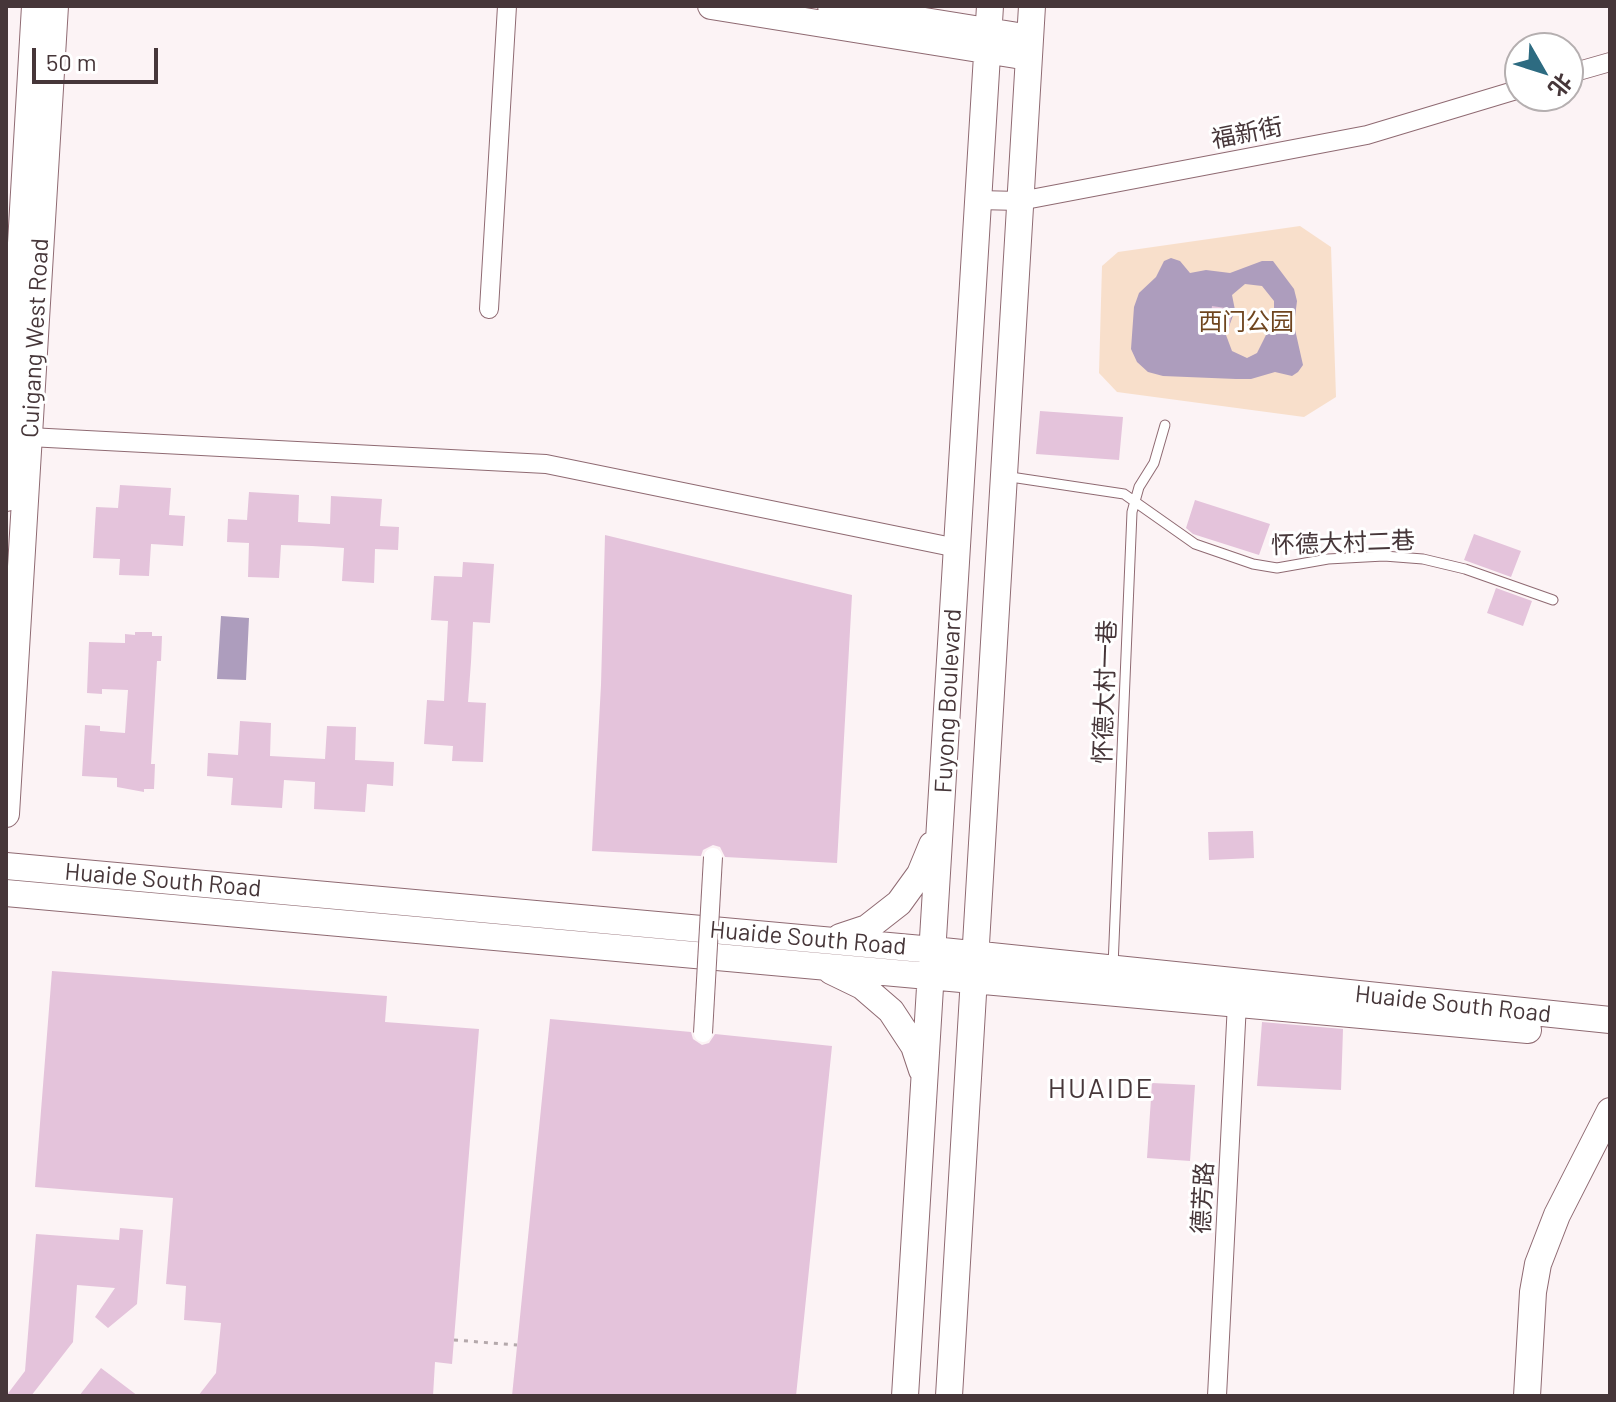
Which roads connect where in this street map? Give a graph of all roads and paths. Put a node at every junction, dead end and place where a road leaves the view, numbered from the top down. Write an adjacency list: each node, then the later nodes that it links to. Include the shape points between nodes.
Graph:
1 (35, 6): 18 (main road, Cuigang West Road)
2 (55, 6): 16 (main road, Cuigang West Road)
3 (507, 6): 14 (street)
4 (711, 6): 7 (main road)
5 (831, 6): 7 (main road)
6 (1032, 6): 8 (main road, Fuyong Boulevard)
7 (989, 29): 8 (main road, via 1018,36); 12 (main road, Fuyong Boulevard)
8 (1029, 49): 13 (main road, Fuyong Boulevard)
9 (1610, 62): 10 (street)
10 (1584, 69)
11 (1504, 94): 13 (street, 福新街, via 1367,135)
12 (978, 200): 13 (street, 福新街); 20 (main road, Fuyong Boulevard)
13 (1020, 201): 17 (main road, Fuyong Boulevard)
14 (489, 309)
15 (1165, 425): 19 (lane, 怀德大村一巷, via 1154,463)
16 (29, 437): 20 (street, via 546,464); 22 (main road, Cuigang West Road)
17 (1004, 476): 19 (lane, 怀德大村二巷, via 1111,491); 29 (main road, Fuyong Boulevard)
18 (6, 498)
19 (1134, 500): 21 (lane, 怀德大村二巷, via 1195,544 1253,564 1277,568 1384,556 1423,559); 30 (lane, 怀德大村一巷)
20 (957, 548): 23 (main road, Fuyong Boulevard)
21 (1553, 600)
22 (6, 814)
23 (940, 819): 27 (main road, via 925,862 899,903 867,928); 28 (main road, Fuyong Boulevard)
24 (713, 857): 33 (street, bridge)
25 (6, 866): 27 (main road, Huaide South Road)
26 (6, 893): 27 (main road, Huaide South Road)
27 (814, 952): 28 (main road, Huaide South Road); 35 (main road, via 891,1011 914,1046)
28 (932, 962): 29 (main road, Huaide South Road); 35 (main road, Fuyong Boulevard)
29 (976, 966): 30 (main road, Huaide South Road); 31 (main road, Huaide South Road); 40 (main road, Fuyong Boulevard)
30 (1113, 968): 32 (main road, Huaide South Road)
31 (1237, 1003): 34 (main road, Huaide South Road); 41 (street, 德芳路)
32 (1610, 1020)
33 (703, 1033)
34 (1610, 1037)
35 (924, 1086): 39 (main road, Fuyong Boulevard)
36 (1610, 1111): 42 (main road, via 1538,1264)
37 (454, 1340): 38 (path)
38 (517, 1345)
39 (905, 1396)
40 (949, 1396)
41 (1217, 1396)
42 (1527, 1396)

